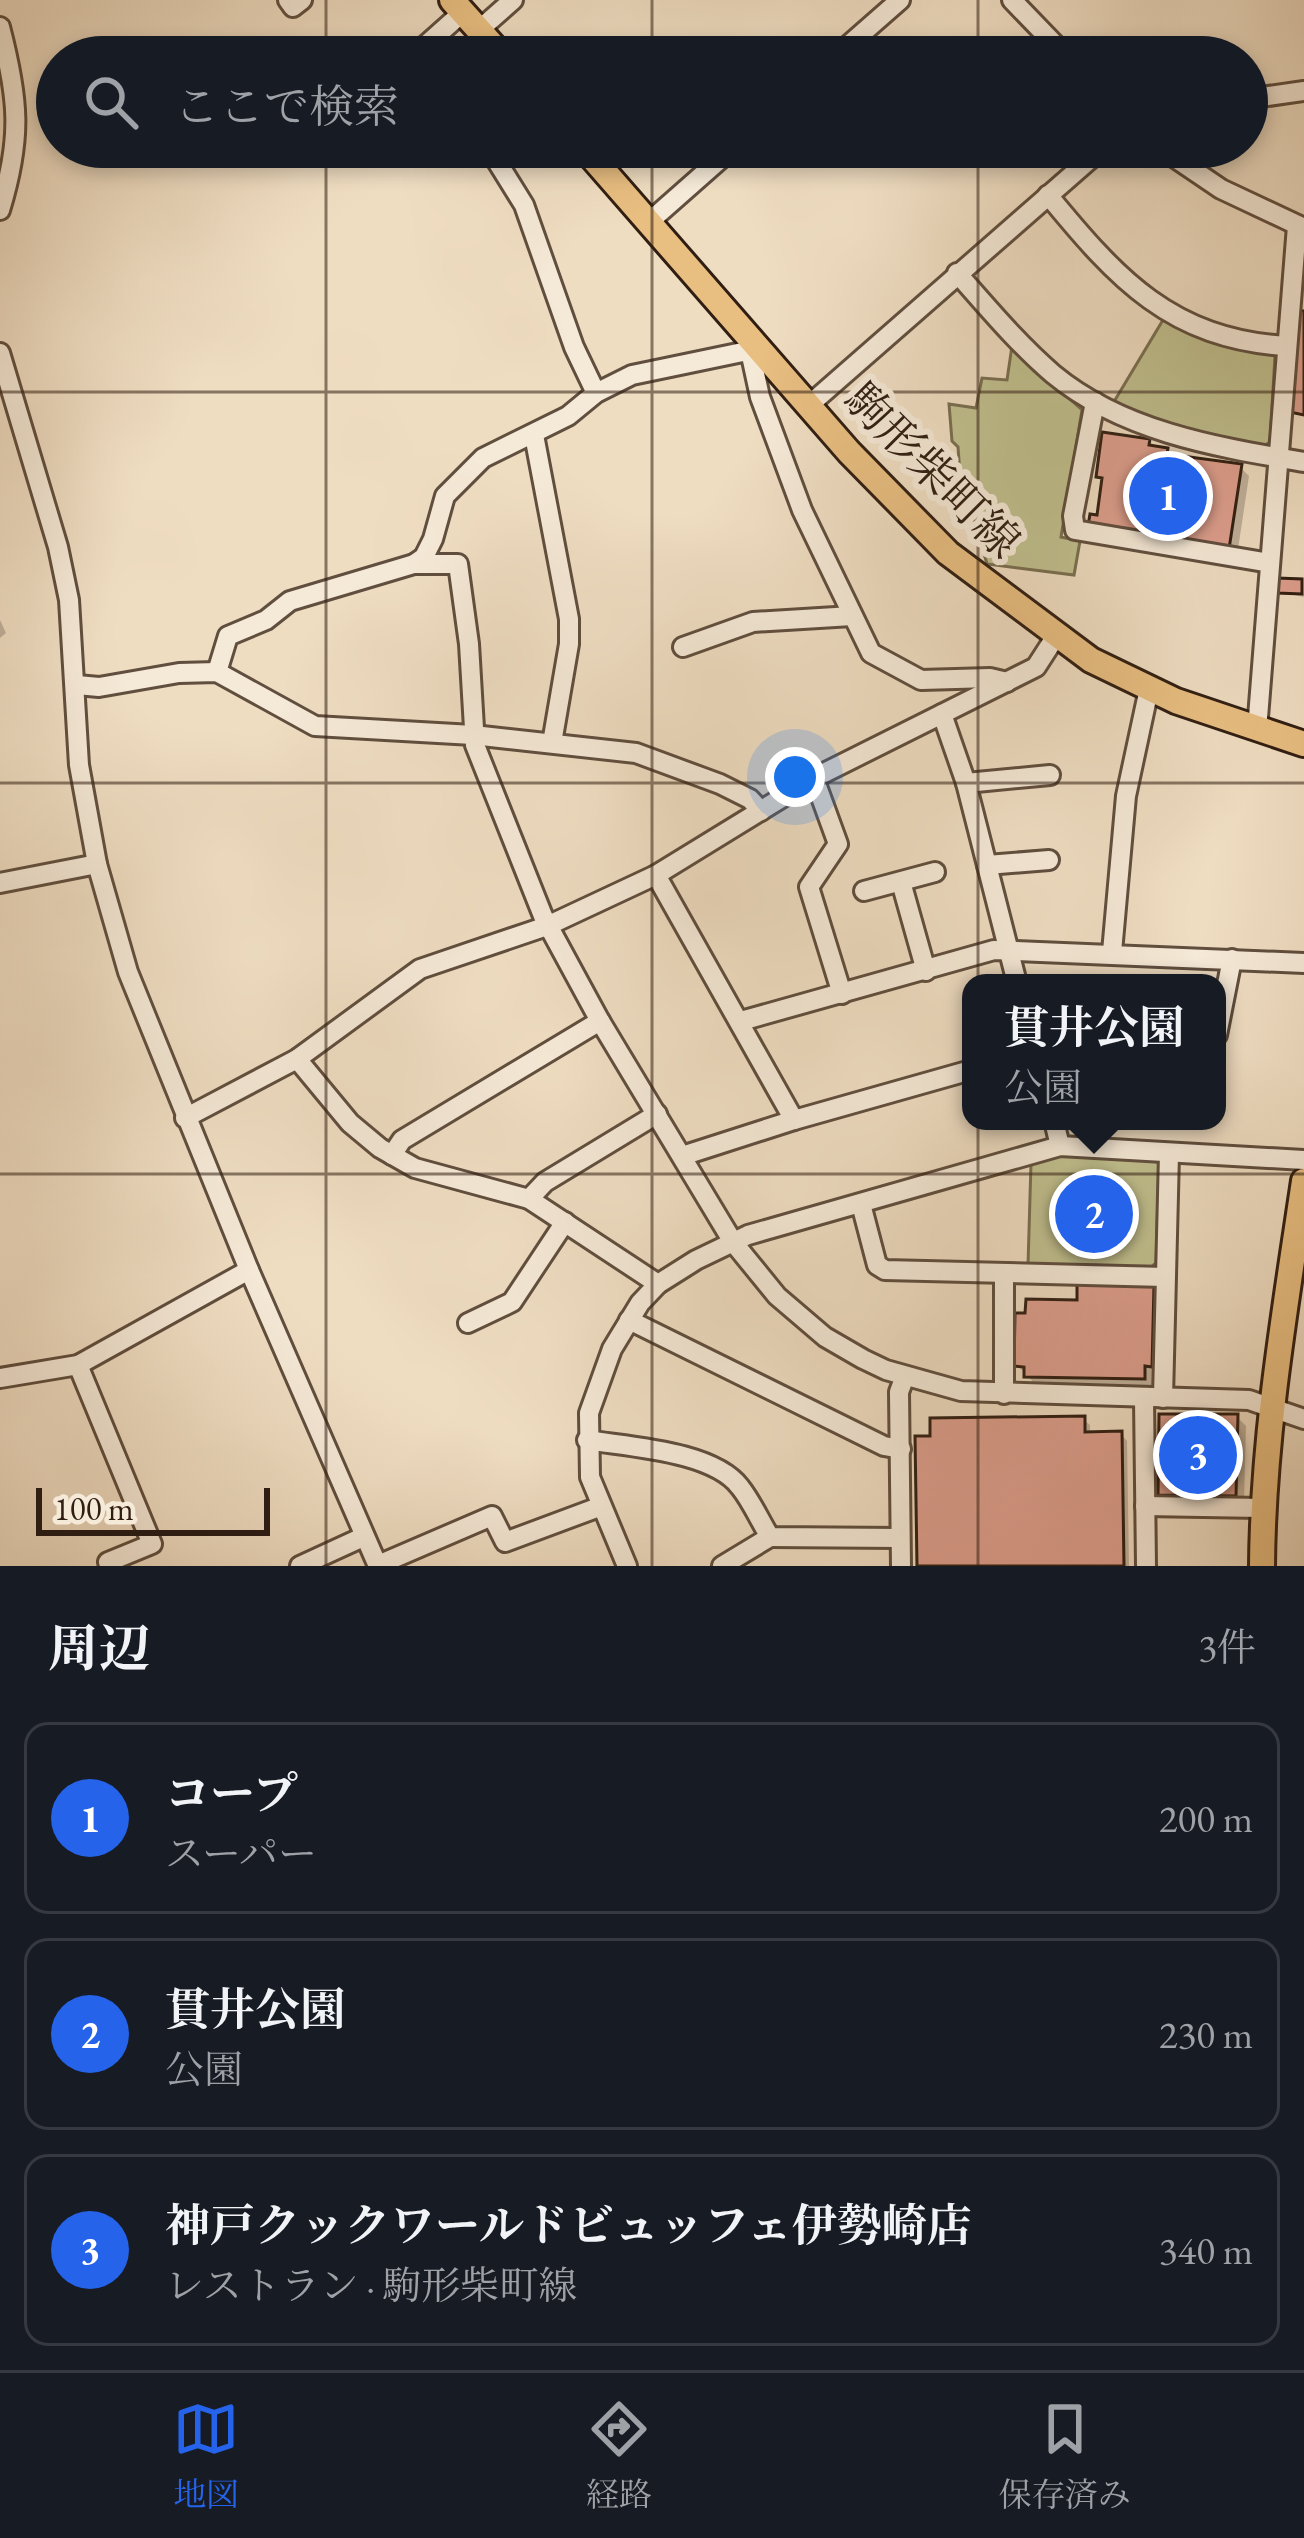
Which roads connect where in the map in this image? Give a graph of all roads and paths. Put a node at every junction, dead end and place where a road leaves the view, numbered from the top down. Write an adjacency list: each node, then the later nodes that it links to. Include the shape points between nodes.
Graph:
1 (288, 0): 2 (street, via 293,7)
2 (302, 0)
3 (512, 0): 6 (street)
4 (900, 0): 9 (street)
5 (1012, 0): 10 (street)
6 (465, 14): 8 (street)
7 (0, 27): 19 (street, via 15,95 16,157)
8 (437, 36)
9 (860, 36)
10 (1047, 36)
11 (1304, 91): 12 (street)
12 (1268, 96)
13 (501, 168): 26 (street, via 524,205)
14 (601, 168): 20 (main road, 駒形柴町線)
15 (710, 168): 20 (street)
16 (1080, 168): 18 (street)
17 (1190, 168): 21 (street)
18 (1048, 196): 22 (street); 23 (street, via 1122,279 1173,316 1209,334)
19 (0, 210)
20 (649, 222): 24 (main road, 駒形柴町線)
21 (1301, 227): 23 (street)
22 (958, 273): 27 (street, via 1055,376); 28 (street)
23 (1286, 346): 30 (street)
24 (758, 349): 26 (street, via 632,374); 28 (main road, 駒形柴町線); 34 (street, via 752,361 760,397)
25 (0, 354): 39 (street, via 54,525)
26 (596, 393): 29 (street)
27 (1096, 402): 30 (street, via 1156,430); 32 (street, via 1076,530)
28 (808, 406): 35 (main road, 駒形柴町線, via 918,525)
29 (533, 435): 33 (street, via 483,458 445,496 433,539); 44 (street, via 569,619)
30 (1277, 457): 31 (street); 32 (street)
31 (1304, 462)
32 (1270, 562): 42 (street)
33 (414, 565): 37 (street, via 290,601 227,636); 43 (street, via 458,564)
34 (851, 616): 36 (street, via 753,622); 38 (street, via 871,653 921,680)
35 (1056, 636): 38 (street, via 1036,667); 40 (main road, 駒形柴町線)
36 (683, 647)
37 (217, 672): 39 (street); 43 (street, via 316,726)
38 (1007, 682): 41 (street)
39 (77, 685): 51 (street, via 80,766)
40 (1149, 689): 42 (main road, 駒形柴町線); 60 (street, via 1126,796)
41 (942, 714): 47 (street); 48 (street)
42 (1258, 730): 45 (main road, 駒形柴町線)
43 (473, 735): 44 (street); 58 (street)
44 (552, 742): 49 (street, via 657,760 720,784)
45 (1304, 744)
46 (1049, 776): 48 (street)
47 (814, 778): 49 (street); 66 (street, via 838,844 809,887)
48 (966, 783): 52 (street)
49 (761, 811): 54 (street)
50 (1049, 860): 52 (street)
51 (97, 864): 56 (street); 72 (street, via 128,972)
52 (987, 866): 59 (street)
53 (935, 872): 55 (street)
54 (656, 875): 58 (street); 68 (street)
55 (901, 882): 57 (street); 63 (street)
56 (0, 883)
57 (864, 891)
58 (547, 926): 67 (street); 69 (street, via 420,969)
59 (1009, 949): 60 (street); 63 (street); 64 (street)
60 (1112, 952): 61 (street)
61 (1232, 959): 62 (street); 65 (street)
62 (1304, 962)
63 (926, 971): 66 (street)
64 (1015, 974)
65 (1226, 989)
66 (842, 994): 68 (street)
67 (601, 1021): 71 (street); 77 (street, via 402,1140)
68 (741, 1021): 73 (street)
69 (297, 1058): 72 (street); 77 (street, via 350,1123)
70 (962, 1073): 73 (street)
71 (657, 1114): 78 (street); 81 (street)
72 (185, 1118): 85 (street)
73 (794, 1120): 78 (street)
74 (1056, 1130): 75 (street)
75 (1060, 1146): 76 (street); 82 (street)
76 (1169, 1154): 79 (street); 87 (street)
77 (392, 1155): 81 (street)
78 (682, 1156): 84 (street)
79 (1304, 1160)
80 (1304, 1181): 96 (main road)
81 (530, 1198): 83 (street)
82 (861, 1204): 84 (street); 86 (street, via 880,1269)
83 (565, 1222): 88 (street); 90 (street, via 512,1303)
84 (733, 1242): 88 (street); 92 (street, via 808,1324)
85 (248, 1270): 91 (street); 103 (street)
86 (1004, 1274): 87 (street); 94 (street)
87 (1166, 1277): 95 (street)
88 (658, 1284): 89 (street)
89 (629, 1320): 98 (street, via 600,1377); 99 (street)
90 (468, 1323)
91 (78, 1365): 93 (street); 106 (street, via 152,1544)
92 (904, 1376): 94 (street); 99 (street)
93 (0, 1378)
94 (1004, 1394): 95 (street)
95 (1154, 1398): 96 (street, via 1249,1400); 101 (street)
96 (1272, 1408): 97 (street); 102 (main road)
97 (1304, 1419)
98 (586, 1440): 100 (street); 104 (street, via 722,1470)
99 (901, 1449): 105 (street)
100 (599, 1507): 108 (street, via 505,1541 492,1516); 109 (street)
101 (1145, 1507): 102 (street); 112 (street)
102 (1262, 1508): 113 (main road)
103 (363, 1537): 107 (street); 108 (street)
104 (770, 1537): 105 (street); 110 (street)
105 (900, 1538): 111 (street)
106 (110, 1566)
107 (300, 1566)
108 (378, 1566)
109 (627, 1566)
110 (722, 1566)
111 (901, 1566)
112 (1146, 1566)
113 (1262, 1566)

